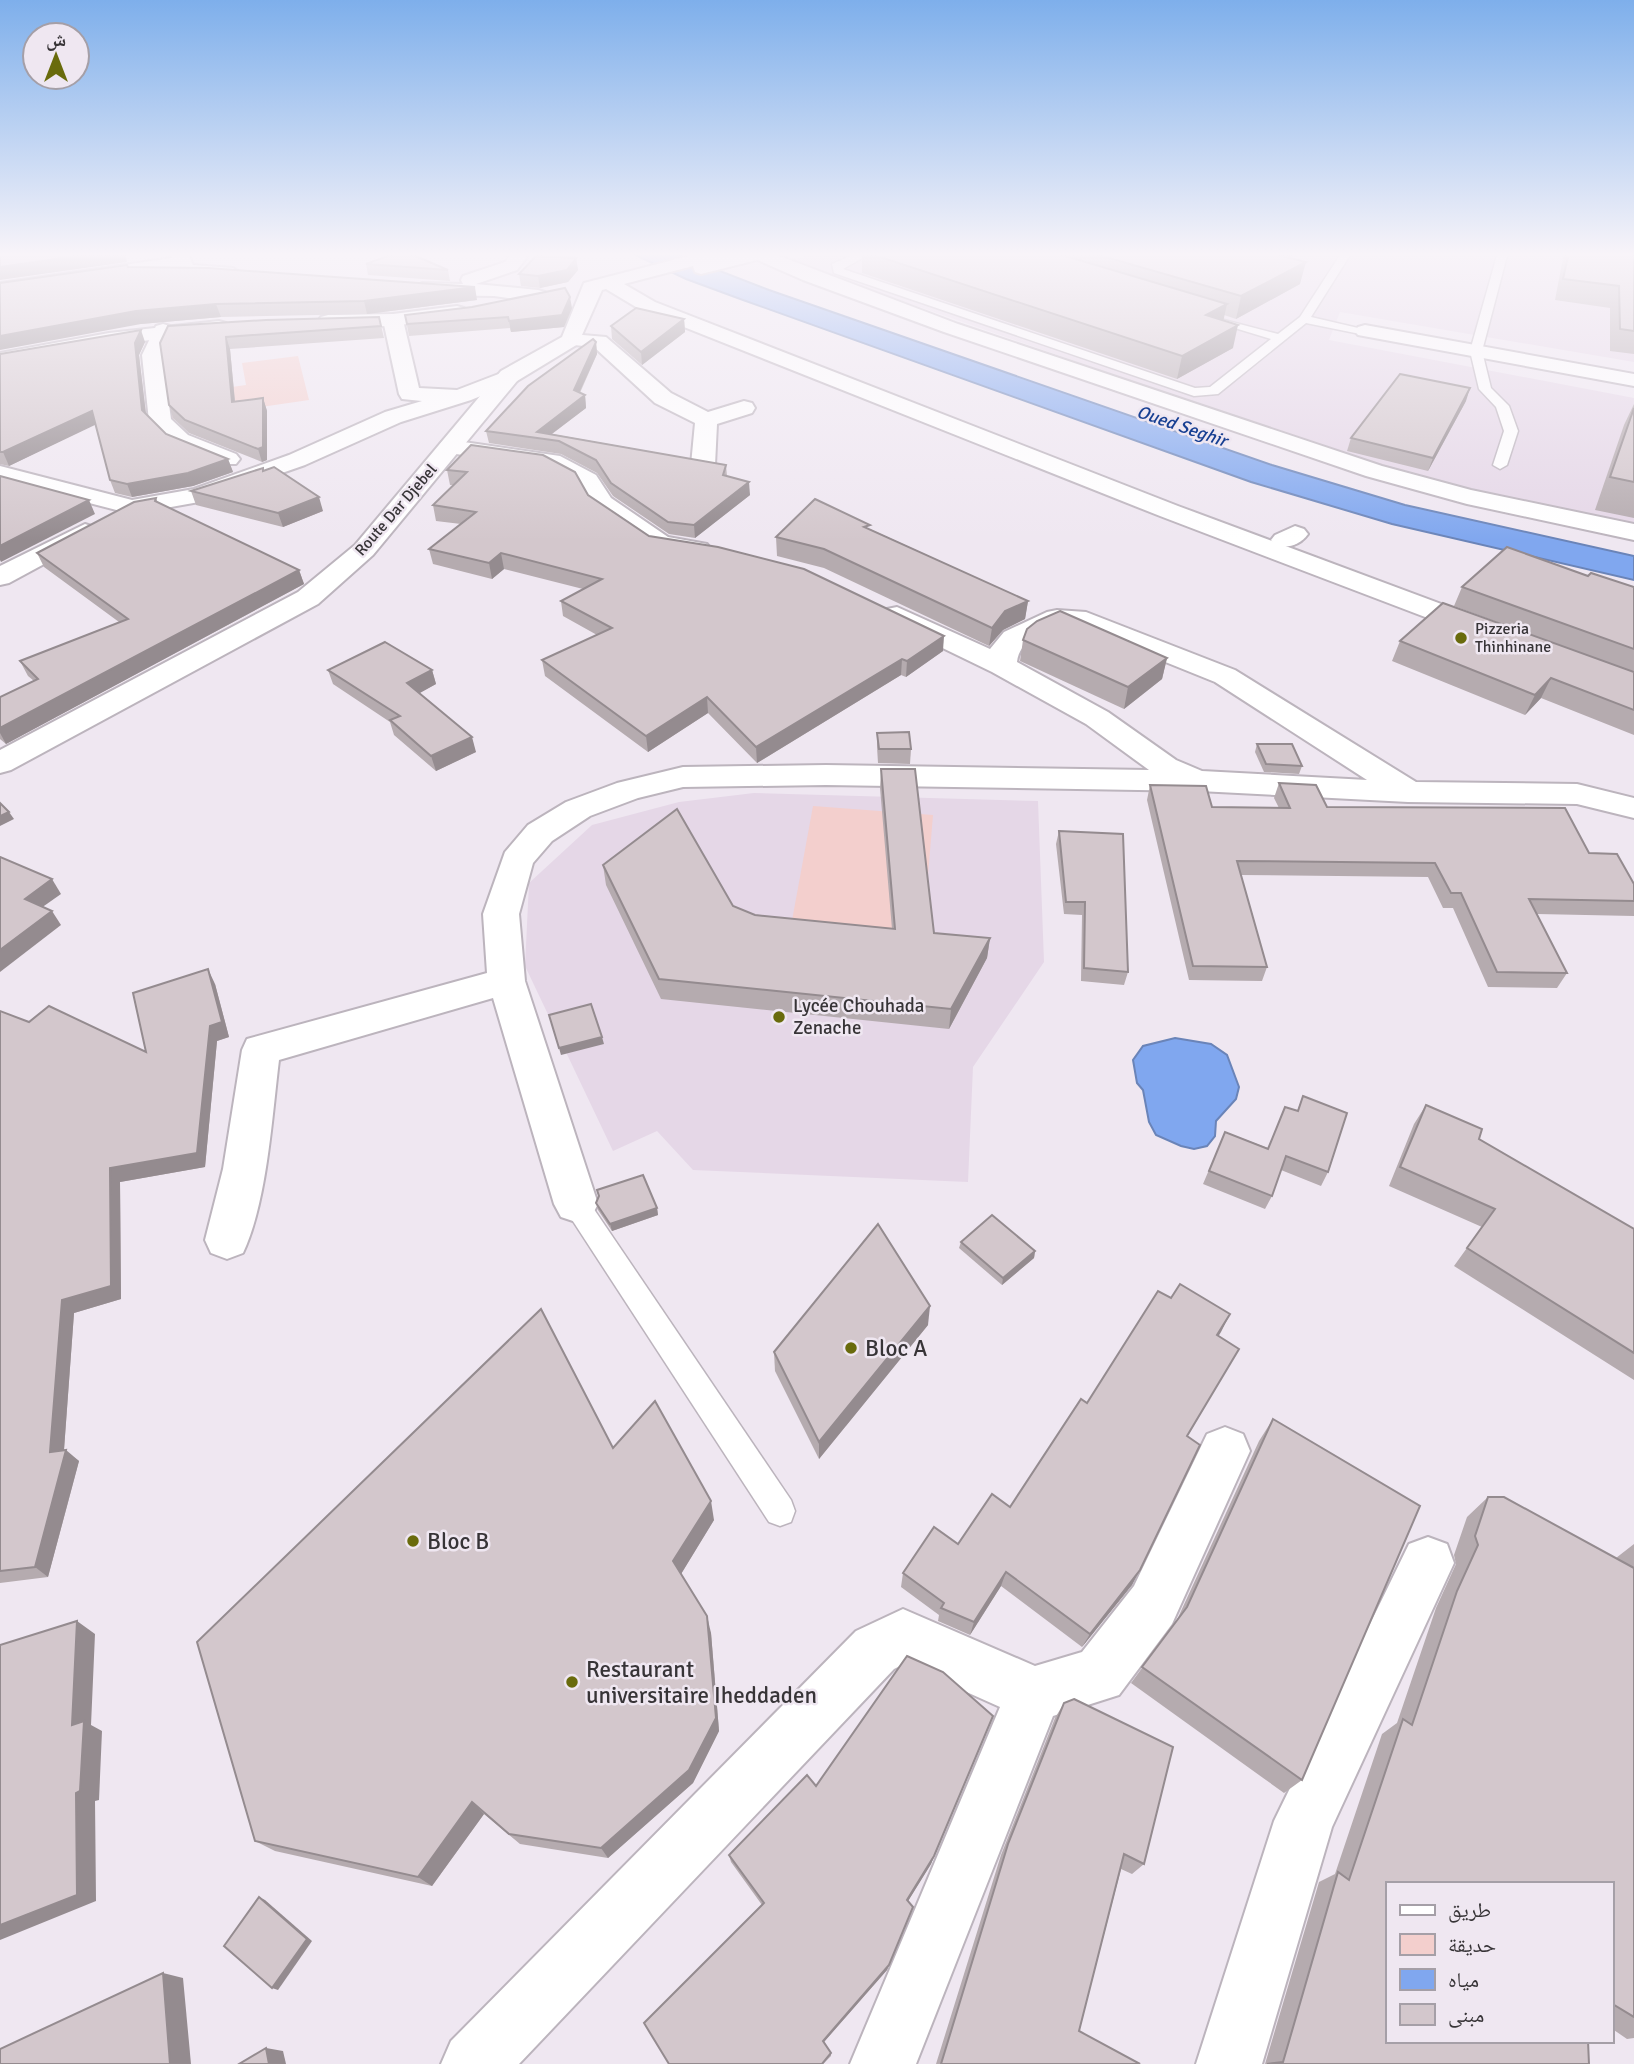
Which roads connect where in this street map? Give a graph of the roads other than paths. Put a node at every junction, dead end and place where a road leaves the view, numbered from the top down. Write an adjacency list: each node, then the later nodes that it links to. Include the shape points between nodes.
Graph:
1 (60, 348): 13 (street)
2 (155, 348): 23 (street, via 160,421 180,440)
3 (400, 348): 16 (street, via 410,394)
4 (556, 348): 14 (street, Route Dar Djebel)
5 (607, 348): 18 (street, via 663,398)
6 (756, 348): 7 (street, via 1169,511 1505,630 1290,537)
7 (782, 348)
8 (1011, 348): 25 (street, via 1374,471 1467,498)
9 (1065, 348): 10 (lane, via 1194,392 1213,391)
10 (1267, 348)
11 (1461, 348): 12 (street)
12 (1476, 351): 15 (street); 21 (lane, via 1485,388 1502,406 1511,431)
13 (0, 359)
14 (509, 376): 16 (street); 19 (street, Route Dar Djebel)
15 (1634, 380)
16 (463, 396): 23 (street, via 393,417)
17 (744, 408): 18 (street)
18 (706, 420): 20 (street)
19 (450, 447): 26 (street, via 552,461 588,480 601,503 661,544); 30 (street, Route Dar Djebel, via 364,551 308,598)
20 (703, 465)
21 (1500, 466)
22 (0, 472): 24 (street)
23 (262, 473): 24 (street, via 199,495)
24 (132, 507): 27 (street)
25 (1634, 532)
26 (720, 552)
27 (0, 577)
28 (876, 606): 29 (street)
29 (1002, 666): 31 (street, via 1097,718 1165,767); 32 (street, via 1005,647 1014,638 1057,618 1086,620 1225,676)
30 (0, 763)
31 (1199, 780): 32 (street); 34 (street, via 683,777 628,790 578,809 540,833 517,860 501,914)
32 (1408, 792): 33 (street, via 1577,794)
33 (1634, 808)
34 (506, 981): 35 (street); 36 (street, via 261,1050 244,1169)
35 (576, 1204): 38 (lane)
36 (227, 1240)
37 (1225, 1451): 40 (street, via 1153,1605 1100,1675)
38 (780, 1511)
39 (1427, 1563): 43 (street, via 1304,1821)
40 (1034, 1694): 41 (street, via 903,1636 876,1650); 42 (street)
41 (474, 2064)
42 (883, 2064)
43 (1229, 2064)

